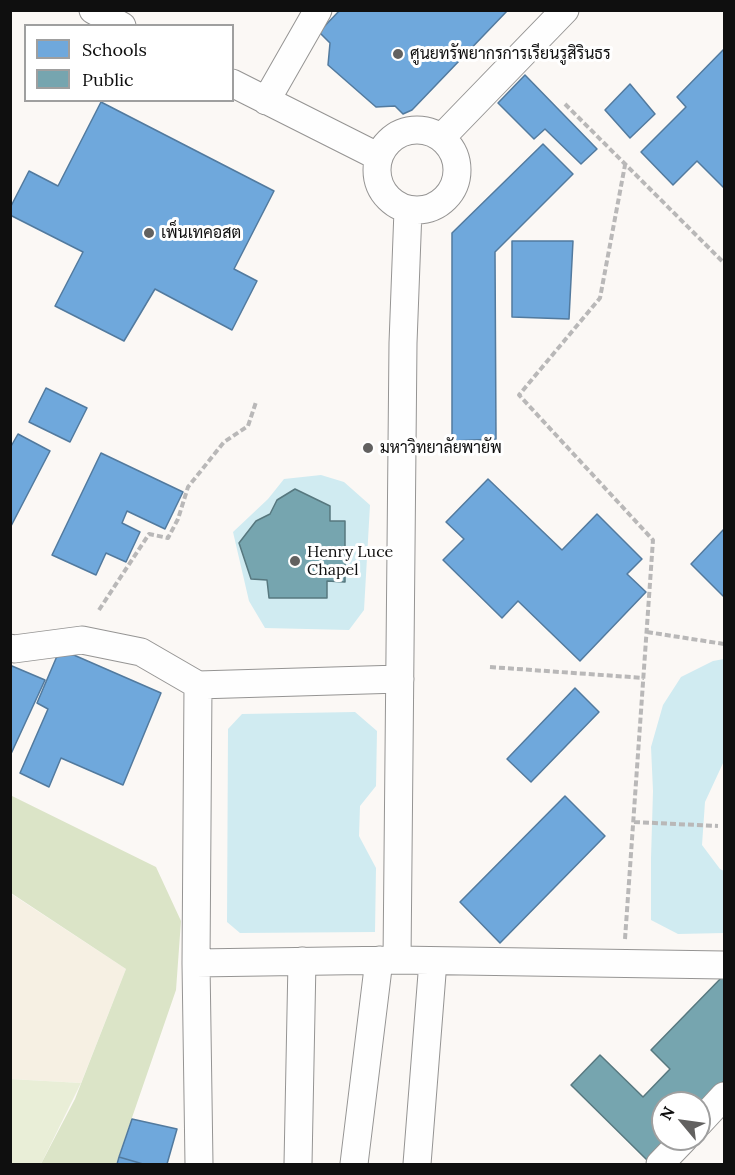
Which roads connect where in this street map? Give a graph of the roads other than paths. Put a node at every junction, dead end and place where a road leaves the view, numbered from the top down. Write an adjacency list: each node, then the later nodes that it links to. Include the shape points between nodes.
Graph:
1 (93, 10): 4 (lane)
2 (318, 10): 6 (lane)
3 (565, 10): 7 (lane)
4 (118, 24)
5 (234, 84): 6 (lane)
6 (266, 101): 8 (lane)
7 (442, 137): 8 (lane, via 424,130 405,131 389,141); 9 (lane, via 457,160 454,187 435,206)
8 (379, 157): 9 (lane, via 377,174 382,190 393,203)
9 (408, 210): 11 (lane)
10 (10, 648): 12 (lane, via 82,640 141,652)
11 (400, 679): 12 (lane); 13 (lane)
12 (198, 685): 16 (lane)
13 (388, 960): 14 (lane); 15 (lane); 23 (lane)
14 (433, 960): 17 (lane); 24 (lane)
15 (302, 961): 16 (lane); 22 (lane)
16 (196, 963): 21 (lane)
17 (724, 966)
18 (724, 1095): 19 (lane)
19 (711, 1110)
20 (672, 1151): 25 (lane)
21 (199, 1164)
22 (298, 1164)
23 (354, 1164)
24 (417, 1164)
25 (660, 1164)

